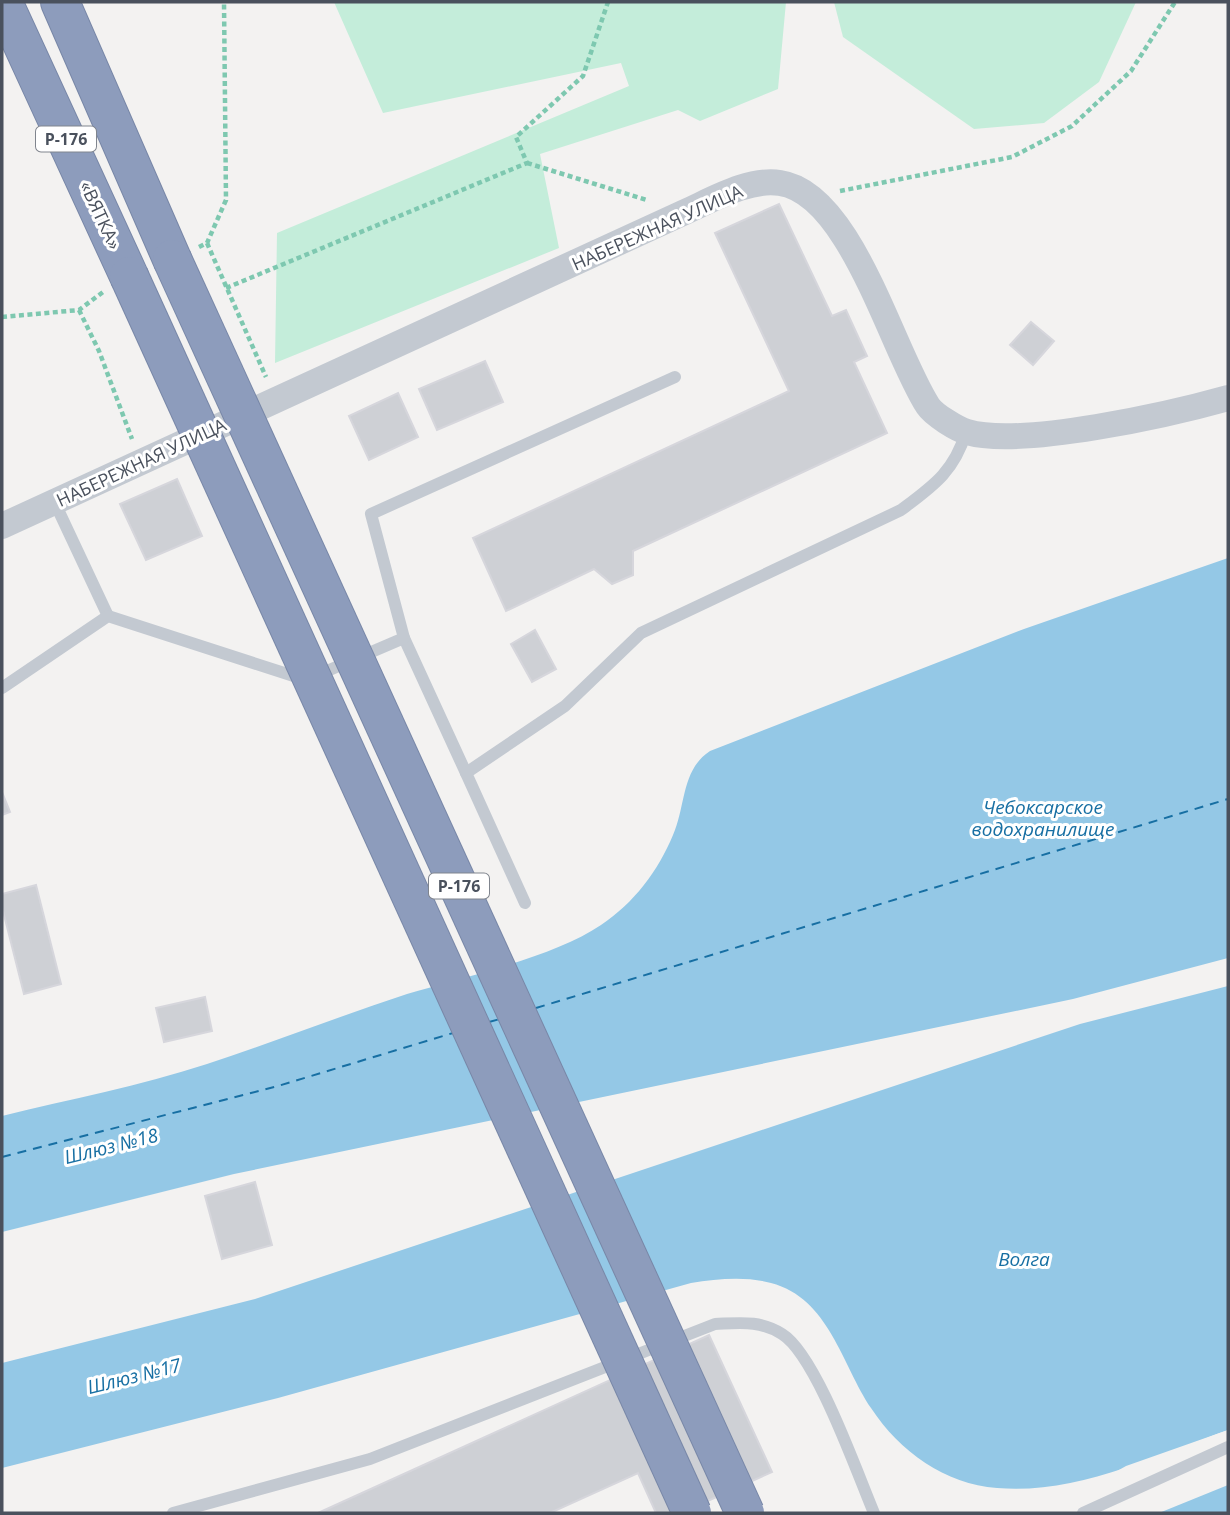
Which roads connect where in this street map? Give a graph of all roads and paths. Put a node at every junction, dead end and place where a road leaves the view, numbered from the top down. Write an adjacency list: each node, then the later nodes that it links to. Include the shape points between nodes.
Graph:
1 (4, 2): 25 (highway, «ВЯТКА» / Р-176, bridge)
2 (60, 2): 26 (highway, Р-176, bridge)
3 (224, 2): 9 (path, via 226,200 207,243)
4 (608, 2): 6 (path, via 583,76 516,137)
5 (1175, 2): 7 (path, via 1131,71 1072,126 1012,157)
6 (527, 163): 8 (path); 9 (path)
7 (812, 197): 8 (street, НАБЕРЕЖНАЯ УЛИЦА, via 780,183 746,187); 14 (street, НАБЕРЕЖНАЯ УЛИЦА, via 840,228 930,408)
8 (685, 212): 13 (street, НАБЕРЕЖНАЯ УЛИЦА)
9 (226, 288): 13 (path)
10 (2, 317): 15 (path, via 79,310)
11 (675, 377): 19 (lane, via 371,514)
12 (1228, 398): 14 (street, НАБЕРЕЖНАЯ УЛИЦА, via 1181,411 1019,437)
13 (277, 400): 15 (street, НАБЕРЕЖНАЯ УЛИЦА)
14 (966, 432): 21 (lane, via 959,456 938,482 901,510 640,633 565,706)
15 (140, 463): 16 (street, НАБЕРЕЖНАЯ УЛИЦА)
16 (54, 501): 17 (street, НАБЕРЕЖНАЯ УЛИЦА); 18 (lane)
17 (2, 526)
18 (108, 616): 19 (lane, via 306,681); 20 (lane)
19 (404, 639): 21 (lane)
20 (2, 688)
21 (466, 773): 22 (lane)
22 (525, 902)
23 (1228, 1447): 28 (lane)
24 (173, 1513): 27 (lane, via 370,1459 715,1324 755,1322 784,1335 810,1365)
25 (692, 1513)
26 (746, 1513)
27 (874, 1513)
28 (1083, 1513)

